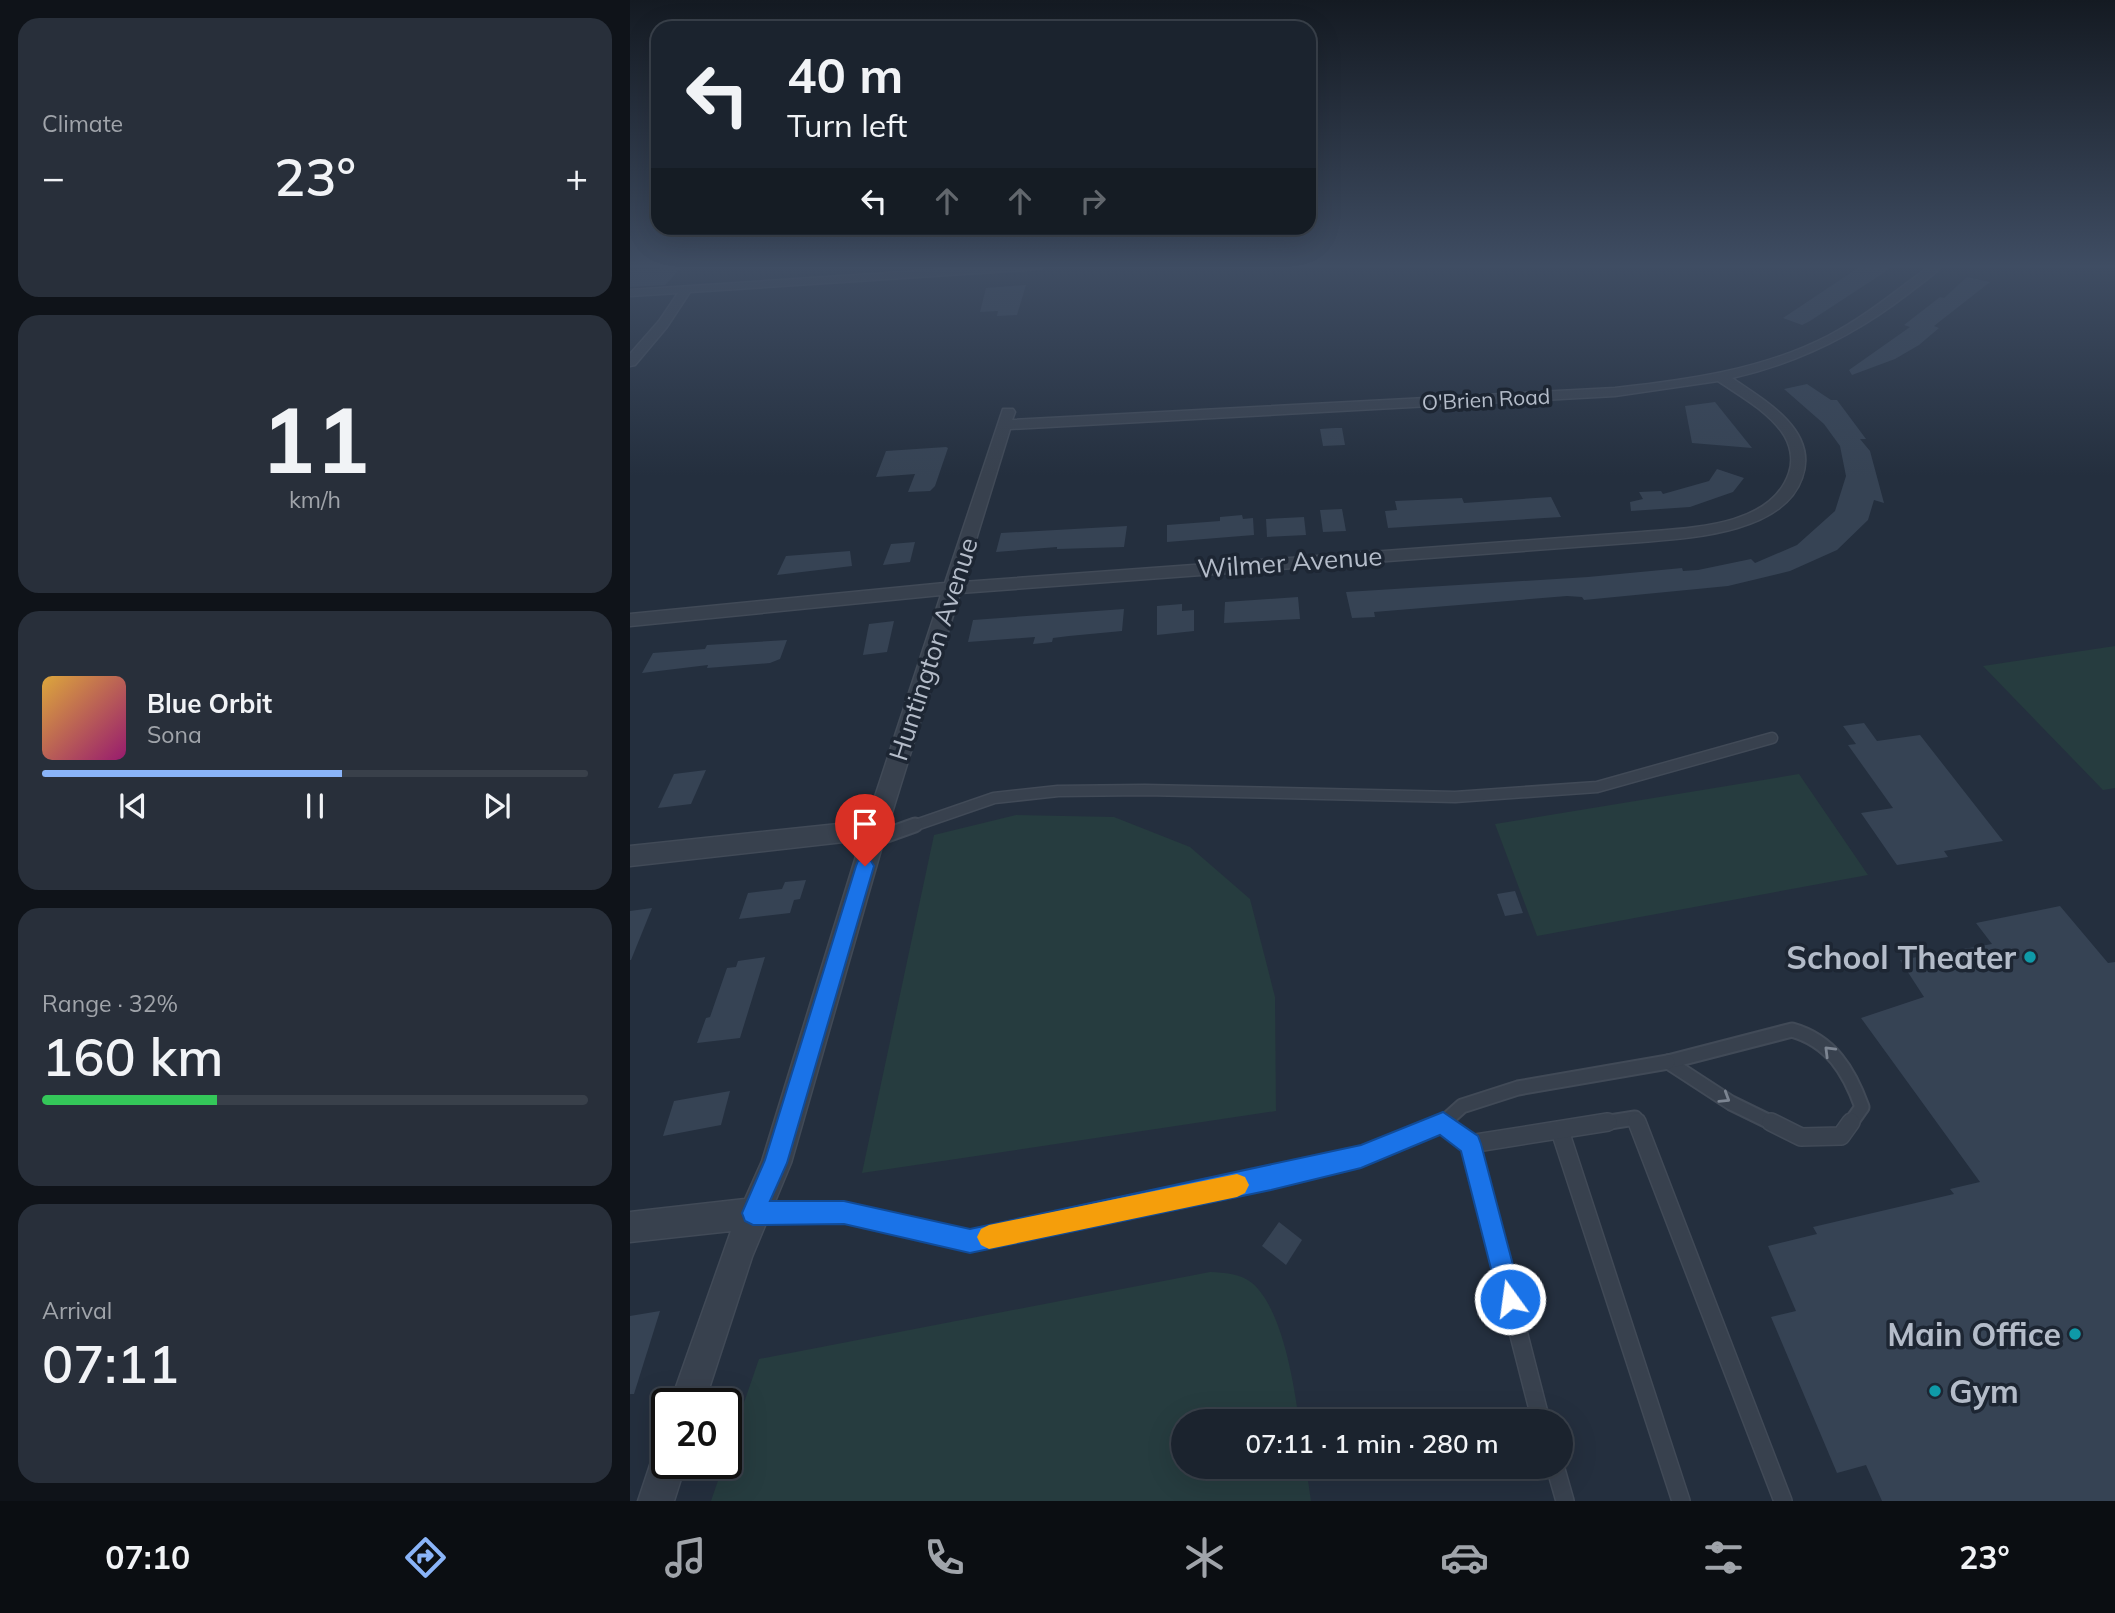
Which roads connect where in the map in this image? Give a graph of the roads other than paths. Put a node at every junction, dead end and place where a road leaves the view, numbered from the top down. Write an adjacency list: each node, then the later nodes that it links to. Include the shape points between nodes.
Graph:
1 (653, 336): 3 (street)
2 (1835, 336): 4 (street, O'Brien Road, via 1792,357)
3 (630, 362)
4 (1720, 376): 5 (street, O'Brien Road, via 1615,392); 6 (street, Wilmer Avenue, via 1781,422 1798,450 1794,484 1787,494 1737,522 1642,537)
5 (1006, 419): 6 (street, Huntington Avenue)
6 (952, 588): 7 (street, Wilmer Avenue); 9 (street, Huntington Avenue)
7 (630, 620)
8 (1772, 738): 9 (lane, via 1597,787 1455,797 1058,791 994,798)
9 (874, 834): 10 (street); 15 (street, Huntington Avenue, via 776,1163)
10 (630, 856)
11 (1668, 1062): 11 (lane, one-way to 11, via 1801,1138 1841,1136 1862,1107 1852,1077 1810,1033 1792,1030); 12 (lane, via 1518,1088 1462,1106)
12 (1443, 1123): 14 (lane); 15 (lane, via 1361,1157 970,1241 844,1213)
13 (1560, 1131): 14 (lane); 23 (lane); 24 (lane, via 1635,1118)
14 (1470, 1144): 18 (lane)
15 (753, 1213): 16 (street); 17 (street, Huntington Avenue)
16 (630, 1227)
17 (692, 1388)
18 (1538, 1409)
19 (663, 1479): 21 (street)
20 (1559, 1479): 22 (lane)
21 (656, 1501)
22 (1565, 1501)
23 (1681, 1501)
24 (1783, 1501)

